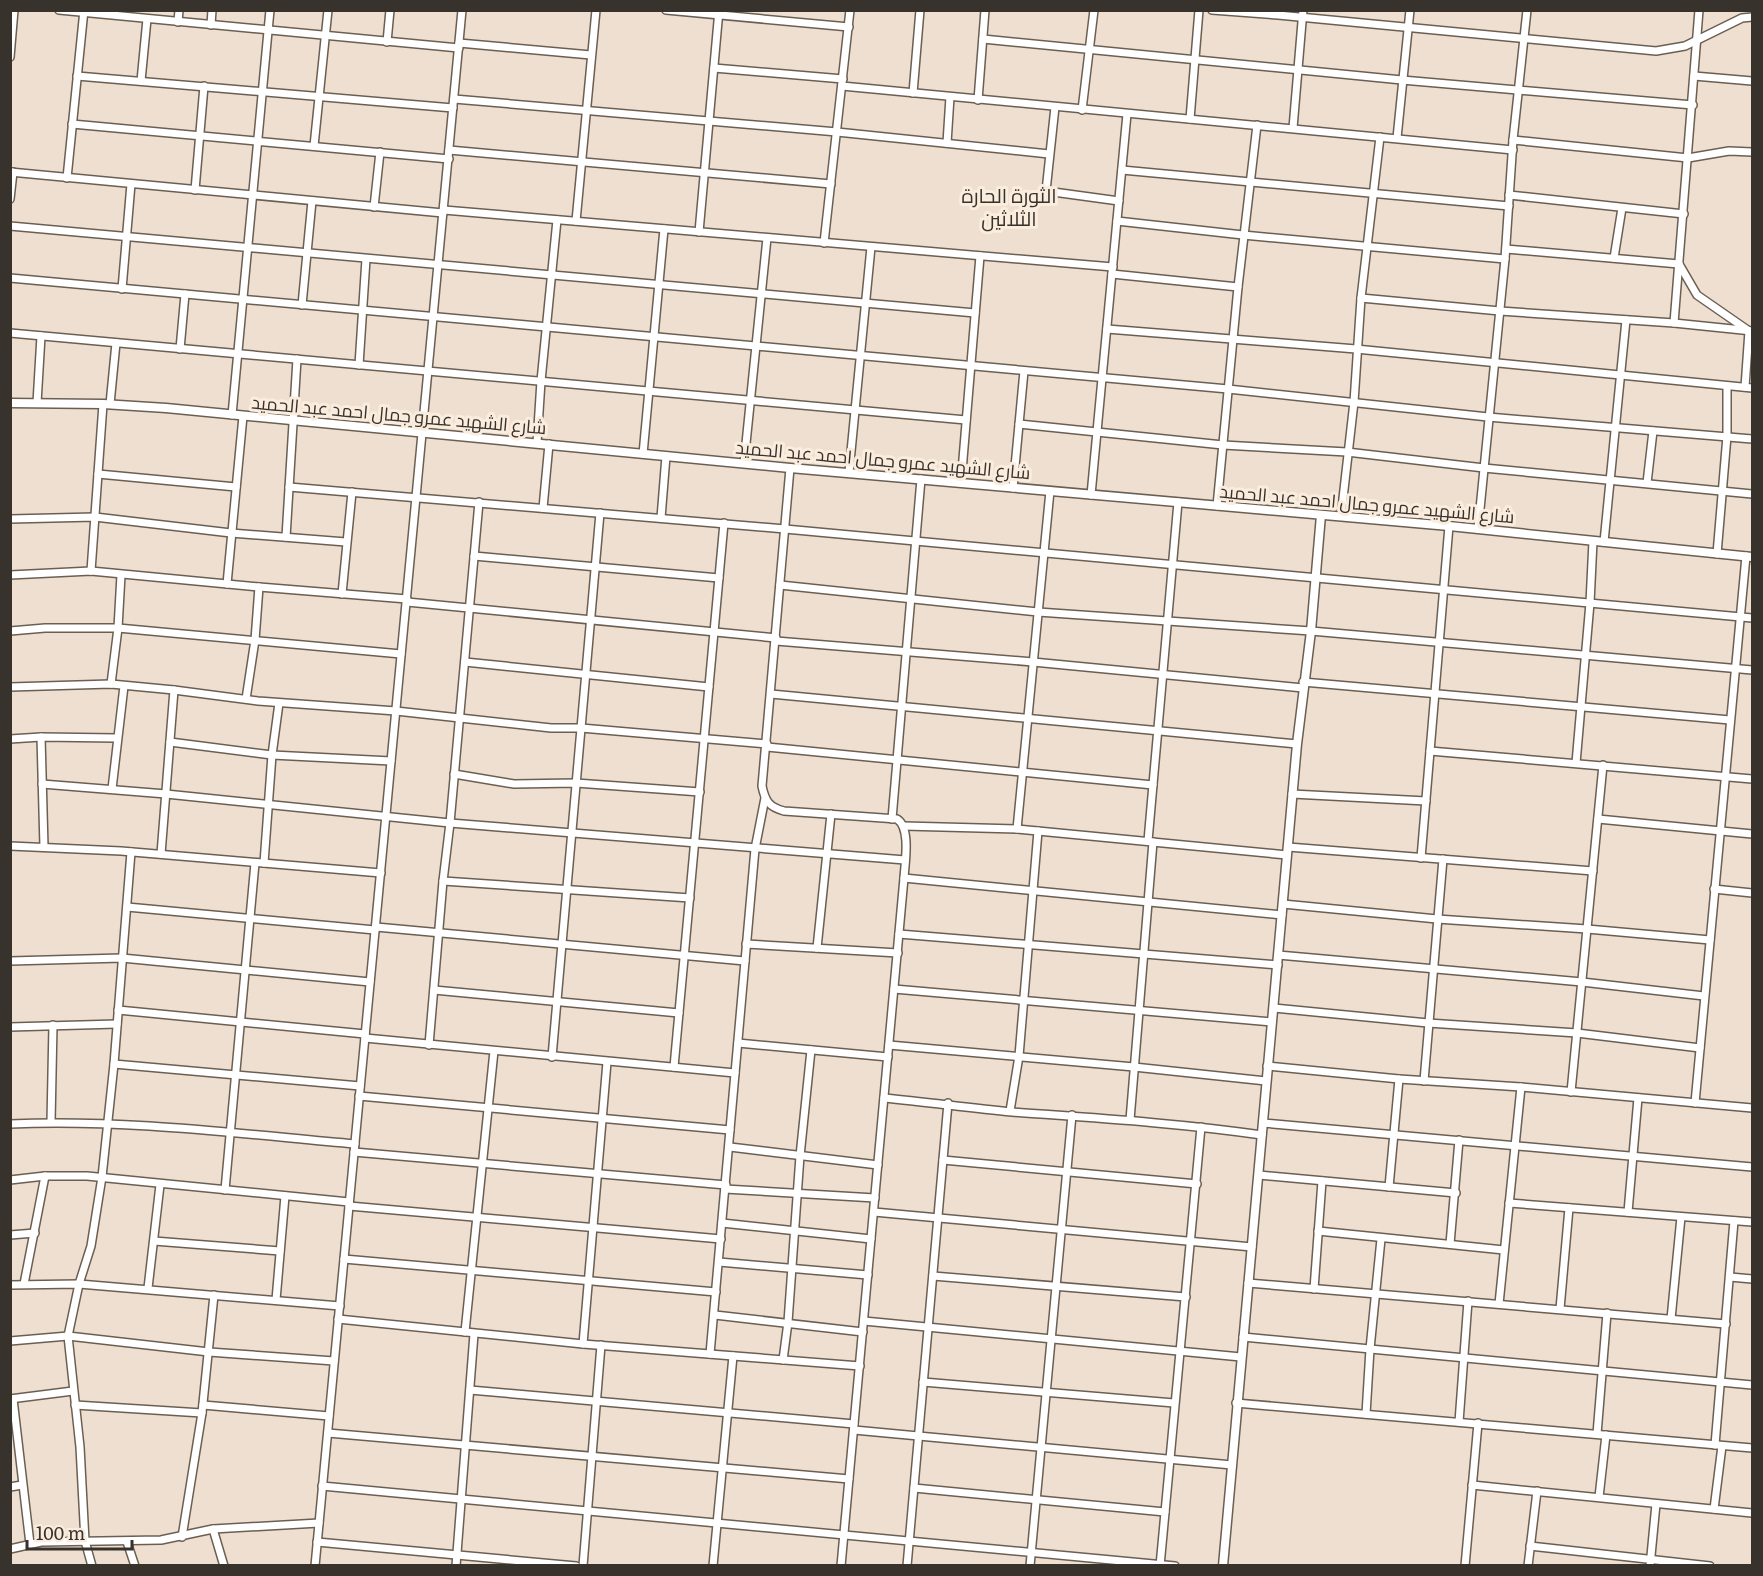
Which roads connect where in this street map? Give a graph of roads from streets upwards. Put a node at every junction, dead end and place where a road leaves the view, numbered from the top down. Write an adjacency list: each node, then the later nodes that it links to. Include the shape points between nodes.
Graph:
1 (14, 10): 38 (street)
2 (59, 10): 20 (street)
3 (179, 10): 25 (street)
4 (212, 10): 26 (street)
5 (270, 10): 29 (street)
6 (328, 10): 30 (street)
7 (390, 10): 33 (street)
8 (462, 10): 35 (street)
9 (596, 10): 37 (street)
10 (666, 10): 21 (street)
11 (850, 10): 27 (street)
12 (920, 10): 51 (street)
13 (985, 10): 32 (street)
14 (1094, 10): 36 (street)
15 (1200, 10): 39 (street)
16 (1212, 10): 22 (street)
17 (1410, 10): 28 (street)
18 (1527, 10): 31 (street)
19 (1699, 10): 34 (street)
20 (84, 12): 24 (street); 42 (street)
21 (719, 13): 27 (street); 40 (street)
22 (1303, 14): 28 (street); 41 (street)
23 (1752, 17): 34 (street, via 1742,18)
24 (147, 19): 25 (street); 45 (street)
25 (178, 22): 26 (street)
26 (211, 25): 29 (street)
27 (849, 27): 47 (street)
28 (1408, 28): 31 (street); 44 (street)
29 (268, 30): 30 (street); 50 (street)
30 (325, 36): 33 (street); 52 (street)
31 (1524, 38): 34 (street, via 1656,51); 49 (street)
32 (983, 39): 36 (street); 54 (street)
33 (387, 42): 35 (street)
34 (1696, 42): 43 (street)
35 (459, 46): 37 (street); 55 (street)
36 (1089, 50): 39 (street); 58 (street)
37 (591, 55): 59 (street)
38 (10, 57)
39 (1195, 59): 41 (street); 61 (street)
40 (714, 68): 47 (street); 62 (street)
41 (1299, 69): 44 (street); 65 (street)
42 (77, 76): 45 (street); 63 (street)
43 (1694, 76): 46 (street); 56 (street)
44 (1402, 80): 49 (street); 69 (street)
45 (141, 81): 48 (street)
46 (1752, 81)
47 (842, 83): 51 (street); 66 (street)
48 (204, 86): 50 (street); 67 (street)
49 (1519, 88): 56 (street); 70 (street)
50 (262, 91): 52 (street); 71 (street)
51 (913, 93): 53 (street)
52 (319, 96): 55 (street); 73 (street)
53 (950, 97): 54 (street); 72 (street)
54 (978, 100): 57 (street)
55 (454, 104): 59 (street); 77 (street)
56 (1692, 105): 79 (street)
57 (1055, 107): 58 (street); 78 (street)
58 (1082, 110): 60 (street)
59 (586, 111): 62 (street); 80 (street)
60 (1127, 114): 61 (street); 81 (street)
61 (1190, 119): 64 (street)
62 (709, 121): 66 (street); 83 (street)
63 (72, 124): 67 (street); 84 (street)
64 (1257, 125): 65 (street); 85 (street)
65 (1293, 128): 68 (street)
66 (837, 132): 72 (street); 87 (street)
67 (200, 136): 71 (street); 88 (street)
68 (1380, 137): 69 (street); 89 (street)
69 (1397, 138): 74 (street)
70 (1513, 140): 74 (street); 79 (street)
71 (258, 141): 73 (street); 90 (street)
72 (947, 143): 78 (street)
73 (314, 146): 75 (street)
74 (1513, 150): 91 (street)
75 (380, 152): 77 (street); 96 (street)
76 (1752, 152): 79 (street, via 1729,151)
77 (449, 154): 80 (street); 98 (street)
78 (1049, 154): 94 (street, via 1046,191)
79 (1688, 158): 99 (street)
80 (581, 162): 83 (street); 102 (street)
81 (1122, 170): 85 (street); 94 (street)
82 (12, 172): 84 (street); 92 (street)
83 (704, 172): 87 (street); 105 (street)
84 (67, 178): 86 (street)
85 (1249, 182): 89 (street); 106 (street)
86 (131, 184): 88 (street); 107 (street)
87 (831, 184): 109 (street)
88 (195, 190): 90 (street)
89 (1373, 193): 95 (street); 110 (street)
90 (253, 195): 93 (street); 112 (street)
91 (1509, 195): 95 (street); 97 (street)
92 (10, 199)
93 (312, 201): 96 (street); 114 (street)
94 (1119, 201): 101 (street)
95 (1509, 206): 113 (street)
96 (374, 207): 98 (street)
97 (1622, 208): 99 (street); 116 (street)
98 (444, 212): 100 (street); 119 (street)
99 (1684, 214): 120 (street)
100 (557, 220): 102 (street); 122 (street)
101 (1117, 220): 106 (street); 121 (street)
102 (576, 221): 104 (street)
103 (10, 226): 107 (street)
104 (664, 229): 105 (street); 124 (street)
105 (699, 232): 108 (street)
106 (1243, 235): 110 (street); 125 (street)
107 (127, 237): 112 (street); 126 (street)
108 (767, 238): 109 (street); 127 (street)
109 (824, 243): 111 (street)
110 (1366, 246): 118 (street); 129 (street)
111 (871, 247): 115 (street); 131 (street)
112 (248, 248): 114 (street); 130 (street)
113 (1506, 249): 116 (street); 118 (street)
114 (307, 253): 117 (street); 132 (street)
115 (980, 256): 121 (street); 135 (street)
116 (1614, 258): 120 (street)
117 (366, 259): 119 (street); 133 (street)
118 (1505, 259): 134 (street)
119 (439, 264): 122 (street); 136 (street)
120 (1679, 264): 138 (street); 141 (street, via 1697,295)
121 (1113, 270): 125 (street); 140 (street)
122 (552, 274): 124 (street); 139 (street)
123 (10, 278): 126 (street)
124 (659, 284): 127 (street); 144 (street)
125 (1238, 287): 145 (street)
126 (122, 288): 128 (street)
127 (761, 293): 131 (street); 147 (street)
128 (185, 294): 130 (street); 148 (street)
129 (1361, 298): 134 (street); 149 (street)
130 (243, 300): 132 (street); 150 (street)
131 (866, 303): 135 (street); 151 (street)
132 (302, 305): 133 (street)
133 (363, 310): 136 (street); 154 (street)
134 (1500, 311): 137 (street); 153 (street)
135 (975, 313): 155 (street)
136 (434, 317): 139 (street); 156 (street)
137 (1626, 320): 138 (street); 158 (street)
138 (1674, 322): 141 (street)
139 (547, 327): 144 (street); 160 (street)
140 (1107, 329): 145 (street); 159 (street)
141 (1751, 331): 162 (street)
142 (10, 333): 143 (street)
143 (41, 336): 146 (street); 168 (street)
144 (654, 337): 147 (street); 164 (street)
145 (1233, 338): 149 (street); 163 (street)
146 (116, 343): 148 (street); 169 (street)
147 (756, 346): 151 (street); 165 (street)
148 (180, 349): 150 (street)
149 (1356, 349): 153 (street); 166 (street)
150 (238, 354): 152 (street); 171 (street)
151 (861, 356): 155 (street); 170 (street)
152 (297, 359): 154 (street); 174 (street)
153 (1495, 363): 158 (street); 173 (street)
154 (359, 365): 156 (street)
155 (971, 366): 157 (street); 175 (street)
156 (429, 371): 160 (street); 180 (street)
157 (1024, 371): 159 (street); 176 (street)
158 (1620, 375): 161 (street); 177 (street)
159 (1103, 378): 163 (street); 178 (street)
160 (541, 381): 164 (street); 183 (street)
161 (1727, 386): 162 (street); 181 (street)
162 (1749, 388)
163 (1228, 389): 166 (street); 185 (street)
164 (649, 391): 165 (street); 187 (street)
165 (750, 400): 170 (street); 189 (street)
166 (1354, 402): 173 (street); 186 (street)
167 (10, 403): 168 (street, شارع الشهيد عمرو جمال احمد عبد الحميد)
168 (37, 404): 169 (street, شارع الشهيد عمرو جمال احمد عبد الحميد)
169 (106, 404): 171 (street, شارع الشهيد عمرو جمال احمد عبد الحميد); 193 (street)
170 (854, 409): 175 (street); 192 (street)
171 (232, 415): 172 (street, شارع الشهيد عمرو جمال احمد عبد الحميد)
172 (243, 416): 174 (street, شارع الشهيد عمرو جمال احمد عبد الحميد); 199 (street)
173 (1488, 417): 177 (street); 191 (street)
174 (292, 420): 180 (street, شارع الشهيد عمرو جمال احمد عبد الحميد); 198 (street)
175 (966, 420): 196 (street)
176 (1019, 424): 178 (street); 200 (street)
177 (1615, 427): 179 (street); 194 (street)
178 (1096, 431): 185 (street); 205 (street)
179 (1653, 431): 181 (street); 197 (street)
180 (423, 432): 183 (street, شارع الشهيد عمرو جمال احمد عبد الحميد); 206 (street)
181 (1727, 436): 182 (street); 202 (street)
182 (1752, 439)
183 (537, 443): 184 (street, شارع الشهيد عمرو جمال احمد عبد الحميد)
184 (549, 444): 187 (street, شارع الشهيد عمرو جمال احمد عبد الحميد); 210 (street)
185 (1223, 445): 186 (street); 209 (street)
186 (1347, 452): 191 (street); 213 (street)
187 (642, 454): 188 (street, شارع الشهيد عمرو جمال احمد عبد الحميد)
188 (666, 456): 189 (street, شارع الشهيد عمرو جمال احمد عبد الحميد); 215 (street)
189 (744, 463): 190 (street, شارع الشهيد عمرو جمال احمد عبد الحميد)
190 (790, 468): 192 (street, شارع الشهيد عمرو جمال احمد عبد الحميد); 219 (street)
191 (1484, 468): 194 (street); 220 (street)
192 (849, 472): 195 (street, شارع الشهيد عمرو جمال احمد عبد الحميد)
193 (98, 474): 199 (street); 214 (street)
194 (1611, 479): 197 (street); 226 (street)
195 (921, 480): 196 (street, شارع الشهيد عمرو جمال احمد عبد الحميد); 223 (street)
196 (961, 483): 200 (street, شارع الشهيد عمرو جمال احمد عبد الحميد)
197 (1647, 483): 202 (street)
198 (289, 487): 203 (street); 222 (street)
199 (236, 488): 221 (street)
200 (1013, 488): 201 (street, شارع الشهيد عمرو جمال احمد عبد الحميد)
201 (1050, 491): 205 (street, شارع الشهيد عمرو جمال احمد عبد الحميد); 227 (street)
202 (1723, 491): 204 (street); 228 (street)
203 (352, 492): 206 (street); 225 (street)
204 (1752, 494)
205 (1091, 495): 208 (street, شارع الشهيد عمرو جمال احمد عبد الحميد)
206 (416, 497): 207 (street); 244 (street)
207 (479, 502): 210 (street); 229 (street)
208 (1179, 502): 209 (street, شارع الشهيد عمرو جمال احمد عبد الحميد); 231 (street)
209 (1217, 506): 212 (street, شارع الشهيد عمرو جمال احمد عبد الحميد)
210 (543, 508): 211 (street)
211 (600, 513): 215 (street); 232 (street)
212 (1321, 515): 213 (street, شارع الشهيد عمرو جمال احمد عبد الحميد); 237 (street)
213 (1341, 516): 218 (street, شارع الشهيد عمرو جمال احمد عبد الحميد)
214 (95, 517): 216 (street); 221 (street); 233 (street)
215 (662, 518): 217 (street)
216 (10, 519)
217 (724, 524): 219 (street); 236 (street)
218 (1449, 526): 220 (street, شارع الشهيد عمرو جمال احمد عبد الحميد); 241 (street)
219 (785, 529): 223 (street); 239 (street)
220 (1478, 529): 224 (street, شارع الشهيد عمرو جمال احمد عبد الحميد)
221 (231, 533): 222 (street); 238 (street)
222 (286, 537): 225 (street)
223 (916, 541): 227 (street); 243 (street)
224 (1593, 541): 226 (street, شارع الشهيد عمرو جمال احمد عبد الحميد); 245 (street)
225 (346, 542): 242 (street)
226 (1604, 542): 228 (street, شارع الشهيد عمرو جمال احمد عبد الحميد)
227 (1044, 552): 231 (street); 247 (street)
228 (1717, 554): 230 (street, شارع الشهيد عمرو جمال احمد عبد الحميد)
229 (474, 556): 232 (street); 246 (street)
230 (1749, 557): 248 (street)
231 (1173, 565): 237 (street); 251 (street)
232 (595, 567): 236 (street); 250 (street)
233 (91, 571): 234 (street); 235 (street)
234 (10, 575)
235 (121, 575): 238 (street); 252 (street)
236 (719, 578): 255 (street)
237 (1316, 578): 241 (street); 254 (street)
238 (227, 584): 240 (street)
239 (780, 585): 243 (street); 256 (street)
240 (259, 587): 242 (street); 257 (street)
241 (1443, 590): 245 (street); 258 (street)
242 (342, 594): 244 (street)
243 (911, 598): 247 (street); 259 (street)
244 (407, 600): 246 (street); 260 (street)
245 (1590, 603): 248 (street); 261 (street)
246 (470, 608): 250 (street); 262 (street)
247 (1038, 612): 251 (street); 263 (street)
248 (1739, 617): 249 (street); 264 (street)
249 (1752, 618)
250 (590, 620): 255 (street); 267 (street)
251 (1168, 621): 254 (street); 266 (street)
252 (118, 628): 253 (street); 257 (street); 268 (street)
253 (10, 631)
254 (1311, 631): 258 (street); 269 (street)
255 (714, 632): 256 (street); 272 (street)
256 (776, 639): 259 (street); 274 (street)
257 (255, 640): 260 (street); 276 (street)
258 (1439, 642): 261 (street); 275 (street)
259 (906, 651): 263 (street); 278 (street)
260 (401, 654): 280 (street)
261 (1586, 655): 264 (street); 279 (street)
262 (465, 662): 267 (street); 281 (street)
263 (1033, 662): 266 (street); 282 (street)
264 (1735, 668): 265 (street); 283 (street)
265 (1752, 670)
266 (1163, 674): 269 (street); 285 (street)
267 (585, 675): 272 (street); 284 (street)
268 (111, 684): 270 (street); 271 (street)
269 (1303, 685): 275 (street); 291 (street)
270 (124, 686): 273 (street); 287 (street)
271 (10, 687)
272 (709, 687): 288 (street)
273 (174, 690): 276 (street); 290 (street)
274 (771, 694): 278 (street); 292 (street)
275 (1435, 695): 279 (street); 293 (street)
276 (246, 699): 277 (street)
277 (279, 703): 280 (street); 294 (street)
278 (902, 707): 282 (street); 295 (street)
279 (1581, 708): 283 (street); 297 (street)
280 (396, 711): 281 (street); 296 (street)
281 (459, 717): 284 (street); 300 (street)
282 (1028, 718): 285 (street); 299 (street)
283 (1730, 720): 301 (street)
284 (581, 728): 288 (street); 303 (street)
285 (1158, 731): 291 (street); 305 (street)
286 (41, 736): 287 (street); 289 (street); 304 (street)
287 (116, 738): 306 (street)
288 (704, 738): 292 (street); 307 (street)
289 (10, 739)
290 (170, 742): 294 (street); 308 (street)
291 (1297, 744): 309 (street)
292 (767, 745): 295 (street); 310 (street, via 762,786)
293 (1430, 751): 297 (street); 311 (street)
294 (273, 755): 296 (street); 312 (street)
295 (897, 760): 299 (street); 315 (street)
296 (391, 761): 314 (street)
297 (1576, 763): 298 (street)
298 (1603, 765): 301 (street); 316 (street)
299 (1022, 772): 305 (street); 319 (street)
300 (454, 774): 303 (street, via 514,784); 317 (street)
301 (1725, 777): 302 (street); 320 (street)
302 (1752, 779)
303 (576, 783): 307 (street); 322 (street)
304 (42, 784): 306 (street); 327 (street)
305 (1153, 785): 324 (street)
306 (112, 789): 308 (street)
307 (699, 792): 325 (street)
308 (166, 794): 312 (street); 331 (street)
309 (1292, 794): 311 (street); 329 (street)
310 (765, 798): 313 (street, via 768,804 783,811); 328 (street)
311 (1426, 801): 333 (street)
312 (268, 804): 314 (street); 337 (street)
313 (831, 814): 315 (street); 332 (street)
314 (386, 817): 317 (street); 339 (street)
315 (892, 819): 318 (street)
316 (1598, 819): 320 (street); 338 (street)
317 (450, 823): 322 (street); 341 (street)
318 (904, 826): 319 (street); 335 (street)
319 (1017, 829): 321 (street)
320 (1720, 830): 323 (street); 342 (street)
321 (1038, 831): 324 (street); 343 (street)
322 (572, 833): 325 (street); 344 (street)
323 (1752, 834)
324 (1150, 841): 329 (street); 347 (street)
325 (695, 844): 328 (street); 346 (street)
326 (10, 846): 327 (street)
327 (44, 847): 330 (street)
328 (755, 849): 332 (street); 359 (street)
329 (1288, 851): 333 (street); 348 (street)
330 (131, 852): 331 (street); 349 (street)
331 (161, 854): 336 (street)
332 (827, 854): 335 (street); 361 (street)
333 (1421, 858): 334 (street)
334 (1443, 859): 338 (street); 352 (street)
335 (905, 860): 340 (street)
336 (255, 863): 337 (street); 351 (street)
337 (264, 863): 339 (street)
338 (1593, 871): 354 (street)
339 (381, 873): 353 (street)
340 (904, 878): 343 (street); 356 (street)
341 (442, 881): 344 (street); 355 (street)
342 (1714, 889): 345 (street); 357 (street)
343 (1033, 890): 347 (street); 360 (street)
344 (566, 891): 346 (street); 358 (street)
345 (1752, 892)
346 (690, 898): 363 (street)
347 (1148, 902): 350 (street); 364 (street)
348 (1283, 904): 350 (street); 352 (street)
349 (127, 907): 351 (street); 365 (street)
350 (1282, 915): 366 (street)
351 (250, 918): 353 (street); 370 (street)
352 (1437, 920): 354 (street); 369 (street)
353 (375, 928): 355 (street); 371 (street)
354 (1587, 929): 357 (street); 372 (street)
355 (440, 933): 358 (street); 374 (street)
356 (899, 934): 360 (street); 362 (street)
357 (1710, 940): 375 (street)
358 (562, 944): 363 (street); 377 (street)
359 (747, 944): 361 (street); 368 (street)
360 (1029, 945): 364 (street); 376 (street)
361 (817, 948): 362 (street)
362 (898, 953): 373 (street)
363 (684, 955): 368 (street); 381 (street)
364 (1144, 955): 366 (street); 380 (street)
365 (122, 958): 367 (street); 370 (street); 379 (street)
366 (1278, 960): 369 (street); 378 (street)
367 (10, 961)
368 (745, 961): 390 (street)
369 (1433, 969): 372 (street); 384 (street)
370 (245, 971): 371 (street); 382 (street)
371 (370, 982): 389 (street)
372 (1582, 982): 375 (street); 388 (street)
373 (894, 989): 376 (street); 392 (street)
374 (434, 990): 377 (street); 391 (street)
375 (1704, 996): 393 (street)
376 (1024, 1000): 380 (street); 396 (street)
377 (557, 1001): 381 (street); 397 (street)
378 (1274, 1008): 383 (street); 384 (street)
379 (118, 1010): 382 (street); 385 (street)
380 (1139, 1010): 383 (street); 403 (street)
381 (679, 1013): 402 (street)
382 (240, 1021): 389 (street); 405 (street)
383 (1272, 1022): 401 (street)
384 (1428, 1023): 388 (street); 408 (street)
385 (117, 1024): 386 (street); 400 (street)
386 (53, 1025): 387 (street); 423 (street)
387 (10, 1027)
388 (1576, 1033): 393 (street); 411 (street)
389 (365, 1036): 391 (street); 409 (street)
390 (738, 1043): 394 (street); 404 (street)
391 (429, 1045): 395 (street)
392 (889, 1045): 396 (street); 398 (street)
393 (1700, 1047): 416 (street)
394 (811, 1050): 398 (street); 436 (street)
395 (494, 1051): 397 (street); 417 (street)
396 (1019, 1056): 403 (street); 419 (street)
397 (552, 1057): 399 (street)
398 (888, 1057): 413 (street)
399 (607, 1062): 402 (street); 421 (street)
400 (114, 1064): 405 (street); 424 (street)
401 (1267, 1066): 406 (street); 407 (street)
402 (674, 1067): 404 (street)
403 (1134, 1067): 407 (street); 422 (street)
404 (735, 1072): 428 (street)
405 (235, 1075): 409 (street); 429 (street)
406 (1399, 1079): 408 (street); 430 (street)
407 (1266, 1081): 425 (street)
408 (1424, 1081): 410 (street)
409 (360, 1086): 412 (street)
410 (1521, 1087): 411 (street); 433 (street)
411 (1571, 1092): 414 (street)
412 (360, 1096): 417 (street); 435 (street)
413 (884, 1098): 415 (street); 440 (street)
414 (1638, 1098): 416 (street); 437 (street)
415 (948, 1103): 419 (street); 438 (street)
416 (1695, 1103): 418 (street)
417 (488, 1108): 421 (street); 439 (street)
418 (1752, 1108)
419 (1010, 1112): 420 (street)
420 (1072, 1115): 422 (street); 442 (street)
421 (602, 1118): 428 (street); 443 (street)
422 (1130, 1120): 427 (street)
423 (51, 1122): 424 (street); 426 (street)
424 (108, 1123): 429 (street); 446 (street)
425 (1263, 1123): 430 (street); 431 (street)
426 (10, 1124)
427 (1201, 1126): 431 (street); 449 (street)
428 (730, 1130): 434 (street)
429 (230, 1133): 435 (street); 453 (street)
430 (1394, 1134): 432 (street); 452 (street)
431 (1262, 1135): 444 (street)
432 (1459, 1140): 433 (street); 455 (street)
433 (1515, 1145): 437 (street); 458 (street)
434 (730, 1147): 436 (street); 451 (street)
435 (355, 1148): 439 (street); 459 (street)
436 (800, 1156): 440 (street); 454 (street)
437 (1633, 1156): 441 (street); 462 (street)
438 (943, 1160): 442 (street); 465 (street)
439 (483, 1163): 443 (street); 464 (street)
440 (878, 1165): 457 (street)
441 (1752, 1167)
442 (1067, 1172): 449 (street); 470 (street)
443 (598, 1173): 451 (street); 469 (street)
444 (1259, 1175): 448 (street); 481 (street)
445 (45, 1176): 446 (street); 447 (street); 473 (street)
446 (102, 1178): 450 (street); 495 (street, via 91,1246)
447 (10, 1180)
448 (1322, 1181): 452 (street); 472 (street)
449 (1197, 1184): 479 (street)
450 (160, 1185): 453 (street); 478 (street)
451 (725, 1187): 454 (street); 468 (street)
452 (1389, 1187): 455 (street)
453 (225, 1190): 456 (street)
454 (797, 1193): 457 (street); 471 (street)
455 (1456, 1193): 480 (street)
456 (285, 1196): 459 (street); 483 (street)
457 (875, 1198): 461 (street)
458 (1509, 1203): 460 (street); 482 (street)
459 (349, 1204): 464 (street); 484 (street)
460 (1569, 1208): 462 (street); 508 (street)
461 (874, 1212): 465 (street); 476 (street)
462 (1628, 1212): 463 (street)
463 (1681, 1216): 466 (street); 512 (street)
464 (478, 1218): 469 (street); 487 (street)
465 (938, 1218): 470 (street); 489 (street)
466 (1734, 1221): 467 (street); 490 (street)
467 (1752, 1222)
468 (722, 1223): 471 (street); 475 (street)
469 (593, 1228): 475 (street); 492 (street)
470 (1062, 1229): 479 (street); 497 (street)
471 (795, 1231): 476 (street); 486 (street)
472 (1318, 1232): 477 (street); 499 (street)
473 (35, 1233): 474 (street); 494 (street)
474 (10, 1235)
475 (721, 1239): 485 (street)
476 (871, 1239): 488 (street)
477 (1381, 1239): 480 (street); 502 (street)
478 (154, 1241): 483 (street); 498 (street)
479 (1191, 1241): 481 (street); 503 (street)
480 (1450, 1244): 482 (street)
481 (1252, 1247): 493 (street)
482 (1504, 1250): 506 (street)
483 (280, 1251): 504 (street)
484 (344, 1259): 487 (street); 507 (street)
485 (719, 1262): 486 (street); 500 (street)
486 (792, 1268): 488 (street); 514 (street)
487 (473, 1270): 492 (street); 517 (street)
488 (868, 1275): 513 (street)
489 (933, 1276): 497 (street); 516 (street)
490 (1730, 1277): 491 (street); 515 (street)
491 (1752, 1279)
492 (589, 1281): 500 (street); 524 (street)
493 (1248, 1283): 499 (street); 521 (street)
494 (24, 1284): 495 (street); 496 (street)
495 (79, 1284): 498 (street); 520 (street)
496 (10, 1285)
497 (1056, 1286): 503 (street); 522 (street)
498 (148, 1288): 501 (street)
499 (1314, 1288): 502 (street)
500 (716, 1292): 510 (street)
501 (214, 1295): 504 (street); 528 (street)
502 (1376, 1295): 505 (street); 526 (street)
503 (1186, 1297): 527 (street)
504 (276, 1300): 507 (street)
505 (1468, 1301): 506 (street); 532 (street)
506 (1499, 1304): 508 (street)
507 (340, 1306): 511 (street)
508 (1560, 1309): 509 (street)
509 (1607, 1313): 512 (street); 536 (street)
510 (715, 1315): 514 (street); 529 (street)
511 (338, 1318): 517 (street); 534 (street)
512 (1671, 1319): 515 (street)
513 (864, 1321): 516 (street); 518 (street)
514 (788, 1322): 518 (street); 533 (street)
515 (1726, 1324): 538 (street)
516 (928, 1327): 522 (street); 537 (street)
517 (465, 1332): 519 (street)
518 (863, 1332): 535 (street)
519 (474, 1334): 524 (street); 540 (street)
520 (68, 1336): 523 (street); 528 (street); 541 (street)
521 (1243, 1337): 526 (street); 531 (street)
522 (1051, 1339): 527 (street); 542 (street)
523 (10, 1341)
524 (584, 1344): 525 (street)
525 (601, 1344): 529 (street); 544 (street)
526 (1370, 1349): 532 (street); 550 (street)
527 (1181, 1351): 531 (street); 545 (street)
528 (209, 1352): 534 (street); 548 (street)
529 (710, 1354): 530 (street)
530 (733, 1356): 533 (street); 549 (street)
531 (1241, 1357): 546 (street)
532 (1464, 1359): 536 (street); 552 (street)
533 (783, 1360): 535 (street)
534 (334, 1361): 551 (street)
535 (860, 1366): 554 (street)
536 (1602, 1371): 538 (street); 556 (street)
537 (923, 1382): 542 (street); 557 (street)
538 (1721, 1382): 539 (street); 560 (street)
539 (1752, 1385)
540 (470, 1390): 544 (street); 559 (street)
541 (73, 1391): 543 (street); 547 (street)
542 (1046, 1393): 545 (street); 561 (street)
543 (12, 1399): 568 (street)
544 (598, 1402): 549 (street); 563 (street)
545 (1174, 1403): 564 (street)
546 (1236, 1403): 550 (street); 565 (street)
547 (75, 1405): 548 (street); 588 (street)
548 (202, 1409): 551 (street); 586 (street)
549 (728, 1414): 554 (street); 566 (street)
550 (1366, 1414): 552 (street)
551 (329, 1416): 555 (street)
552 (1459, 1422): 553 (street)
553 (1478, 1423): 556 (street); 569 (street)
554 (854, 1427): 557 (street); 567 (street)
555 (327, 1433): 559 (street); 570 (street)
556 (1597, 1434): 558 (street)
557 (919, 1435): 561 (street); 572 (street)
558 (1606, 1435): 560 (street); 574 (street)
559 (466, 1445): 563 (street); 575 (street)
560 (1718, 1445): 562 (street); 578 (street)
561 (1041, 1446): 564 (street); 576 (street)
562 (1752, 1448)
563 (593, 1456): 566 (street); 579 (street)
564 (1171, 1458): 565 (street); 580 (street)
565 (1232, 1465): 610 (street)
566 (723, 1468): 567 (street); 582 (street)
567 (849, 1479): 585 (street)
568 (22, 1485): 571 (street); 591 (street)
569 (1472, 1485): 573 (street); 611 (street)
570 (322, 1486): 575 (street); 583 (street)
571 (10, 1487)
572 (914, 1488): 576 (street); 587 (street)
573 (1537, 1491): 574 (street); 592 (street)
574 (1599, 1497): 577 (street)
575 (462, 1500): 579 (street); 595 (street)
576 (1036, 1500): 580 (street); 594 (street)
577 (1656, 1504): 578 (street); 596 (street)
578 (1714, 1509): 581 (street)
579 (588, 1511): 582 (street); 604 (street)
580 (1166, 1512): 598 (street)
581 (1752, 1513)
582 (717, 1522): 585 (street); 605 (street)
583 (319, 1523): 584 (street); 590 (street)
584 (213, 1529): 586 (street); 600 (street)
585 (844, 1534): 587 (street); 606 (street)
586 (182, 1537): 589 (street)
587 (910, 1540): 594 (street); 607 (street)
588 (86, 1541): 589 (street); 591 (street); 597 (street)
589 (127, 1542): 599 (street)
590 (317, 1542): 595 (street); 601 (street)
591 (30, 1544): 593 (street)
592 (1530, 1546): 596 (street); 612 (street)
593 (10, 1549)
594 (1031, 1552): 598 (street); 608 (street)
595 (457, 1555): 602 (street); 603 (street)
596 (1650, 1563): 613 (street)
597 (90, 1565)
598 (1160, 1565): 609 (street)
599 (135, 1566)
600 (224, 1566)
601 (315, 1566)
602 (456, 1566)
603 (576, 1566)
604 (584, 1566)
605 (713, 1566)
606 (841, 1566)
607 (907, 1566)
608 (1030, 1566)
609 (1175, 1566)
610 (1223, 1566)
611 (1465, 1566)
612 (1528, 1566)
613 (1710, 1566)

